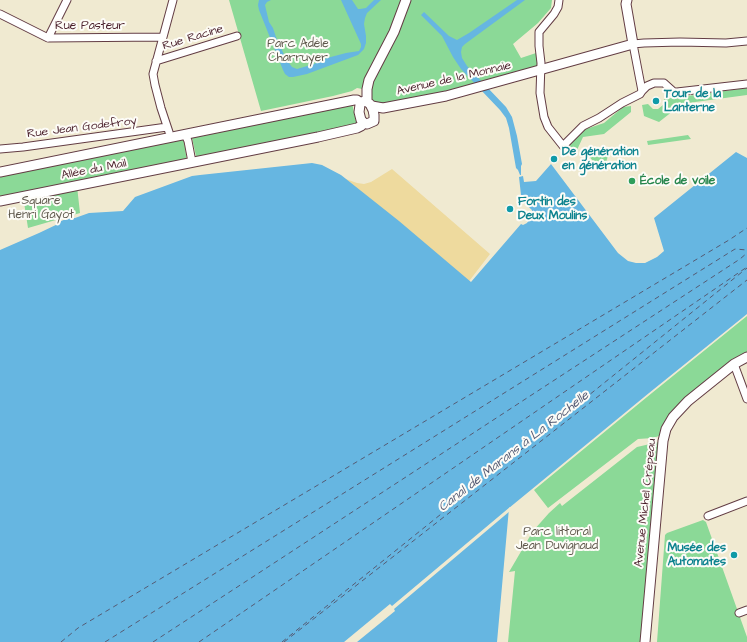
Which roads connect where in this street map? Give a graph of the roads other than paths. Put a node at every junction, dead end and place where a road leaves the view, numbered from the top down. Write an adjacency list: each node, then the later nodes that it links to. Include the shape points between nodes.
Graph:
1 (67, 0): 9 (street)
2 (173, 0): 8 (street)
3 (559, 0): 13 (street, via 554,14 539,32 538,46)
4 (627, 0): 11 (street)
5 (406, 1): 16 (street, via 394,32 369,80)
6 (0, 14): 9 (street, Rue Pasteur)
7 (236, 36): 12 (street, Rue Racine)
8 (162, 37): 9 (street, Rue Pasteur); 12 (street)
9 (48, 38)
10 (747, 41): 11 (street)
11 (633, 44): 13 (street, Avenue de la Monnaie); 15 (street)
12 (156, 61): 18 (street, via 153,74)
13 (542, 70): 15 (street, via 540,93 544,116 548,127 563,146 583,126); 16 (street, Avenue de la Monnaie, via 446,96 383,108)
14 (747, 84): 15 (street, via 674,92 660,82 647,86)
15 (642, 91)
16 (366, 104): 17 (street, via 359,109); 17 (street, via 374,114 374,121); 19 (street, Allée du Mail, via 354,100)
17 (364, 123): 22 (street, Allée du Mail, via 356,128)
18 (167, 128): 20 (street); 21 (street, Rue Jean Godefroy)
19 (185, 134): 20 (street, Allée du Mail); 22 (street)
20 (171, 137): 23 (street, Allée du Mail)
21 (0, 149)
22 (192, 162): 24 (street, Allée du Mail)
23 (0, 172)
24 (0, 201)
25 (747, 357): 26 (street, Avenue Michel Crépeau)
26 (734, 364): 27 (street); 32 (street, Avenue Michel Crépeau, via 688,401 666,429)
27 (747, 399)
28 (747, 501): 29 (street)
29 (708, 516)
30 (747, 610): 31 (street)
31 (739, 613)
32 (645, 642)

